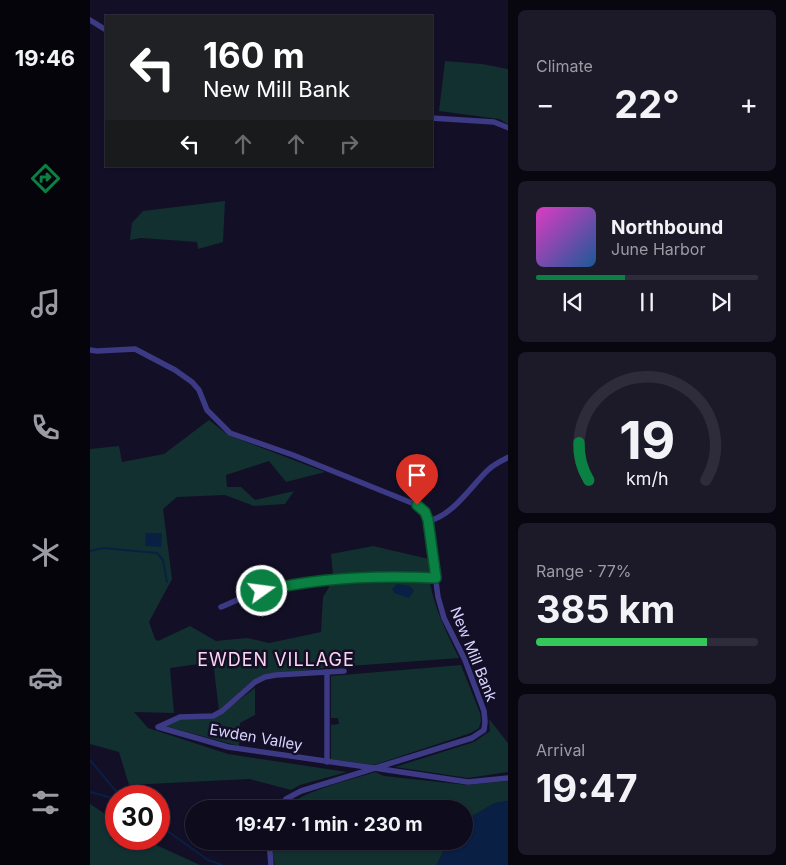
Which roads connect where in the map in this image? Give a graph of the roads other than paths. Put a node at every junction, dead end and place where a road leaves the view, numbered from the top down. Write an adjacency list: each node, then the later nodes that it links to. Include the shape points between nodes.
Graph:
1 (90, 20): 2 (street)
2 (105, 29)
3 (433, 118): 4 (street, via 494,122)
4 (508, 128)
5 (90, 350): 7 (street, via 135,349 148,355 192,382 207,410 230,432 417,505)
6 (508, 457): 7 (street, via 489,469 455,505 436,519)
7 (428, 520): 8 (street, New Mill Bank)
8 (436, 578): 9 (street, via 325,579 252,594); 13 (street, New Mill Bank, via 444,618 465,660 484,711 484,730 472,738)
9 (221, 607)
10 (344, 671): 11 (street, Ewden Valley)
11 (327, 672): 12 (street); 12 (street, Ewden Valley, via 265,677 213,716 180,717 158,727 228,747)
12 (327, 762): 13 (street, Ewden Valley)
13 (374, 768): 14 (street, Ewden Valley, via 468,782); 15 (street, New Mill Bank, via 301,791)
14 (508, 778)
15 (285, 800)
16 (269, 850): 17 (street)
17 (271, 865)

